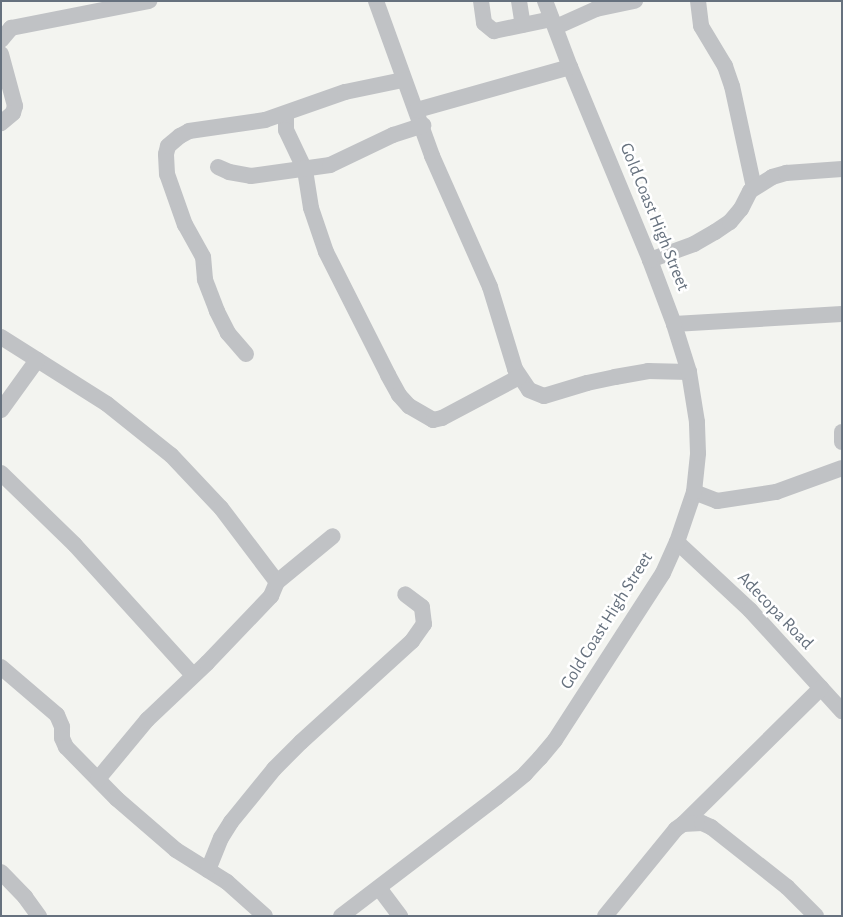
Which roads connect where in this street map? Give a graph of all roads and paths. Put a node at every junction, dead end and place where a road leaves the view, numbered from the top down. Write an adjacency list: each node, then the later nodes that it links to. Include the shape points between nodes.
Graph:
1 (149, 1): 10 (street, via 11,28)
2 (376, 1): 13 (street)
3 (480, 1): 9 (street, via 484,24 494,31)
4 (518, 1): 9 (street)
5 (545, 1): 8 (street, Gold Coast High Street)
6 (635, 1): 8 (street, via 596,9)
7 (698, 1): 20 (street, via 701,26 726,66 732,86)
8 (554, 23): 9 (street); 12 (street, Gold Coast High Street)
9 (523, 25)
10 (1, 40)
11 (1, 54): 16 (street, via 14,106 9,118)
12 (570, 67): 15 (street); 21 (street, Gold Coast High Street)
13 (403, 80): 14 (street, via 345,92); 15 (street)
14 (286, 114): 19 (street, via 290,143); 25 (street, via 189,132 171,142 166,154 170,182 185,224 203,257 205,279 216,311)
15 (420, 118): 19 (street, via 393,136 330,165); 28 (street, via 432,156 490,287)
16 (1, 123)
17 (218, 167): 19 (street, via 252,176)
18 (842, 169): 20 (street, via 786,173)
19 (305, 170): 28 (street, via 311,208 329,259 388,375 409,406 433,420 442,418)
20 (754, 188): 21 (street, via 730,222 694,244)
21 (650, 260): 23 (street, Gold Coast High Street)
22 (842, 314): 23 (street)
23 (674, 324): 27 (street, Gold Coast High Street)
24 (1, 337): 26 (street)
25 (246, 354)
26 (38, 360): 29 (street); 37 (street, via 107,404 171,455 221,508)
27 (689, 372): 28 (street, via 648,371 587,383 544,396 529,390); 34 (street, Gold Coast High Street, via 697,422)
28 (519, 378)
29 (1, 410)
30 (842, 432): 31 (street)
31 (842, 442)
32 (842, 468): 34 (street, via 776,492 717,501)
33 (1, 473): 40 (street, via 75,545)
34 (694, 492): 36 (street, Gold Coast High Street)
35 (333, 536): 37 (street)
36 (677, 542): 41 (street, Adecopa Road, via 750,610); 47 (street, Gold Coast High Street, via 663,574 540,758 504,791)
37 (277, 582): 40 (street, via 271,596)
38 (405, 594): 45 (street, via 422,607 424,624 412,641 274,769 231,822)
39 (1, 667): 43 (street, via 57,715 66,747)
40 (193, 676): 43 (street, via 147,720)
41 (821, 688): 42 (street, Adecopa Road); 44 (street)
42 (842, 711)
43 (98, 778): 45 (street, via 117,799 176,850)
44 (683, 824): 52 (street); 53 (street, via 702,823 711,827 787,887)
45 (208, 870): 49 (street, via 227,882)
46 (1, 872): 48 (street)
47 (379, 888): 50 (street, Gold Coast High Street); 51 (street)
48 (39, 916)
49 (264, 916)
50 (341, 916)
51 (400, 916)
52 (605, 916)
53 (816, 916)

